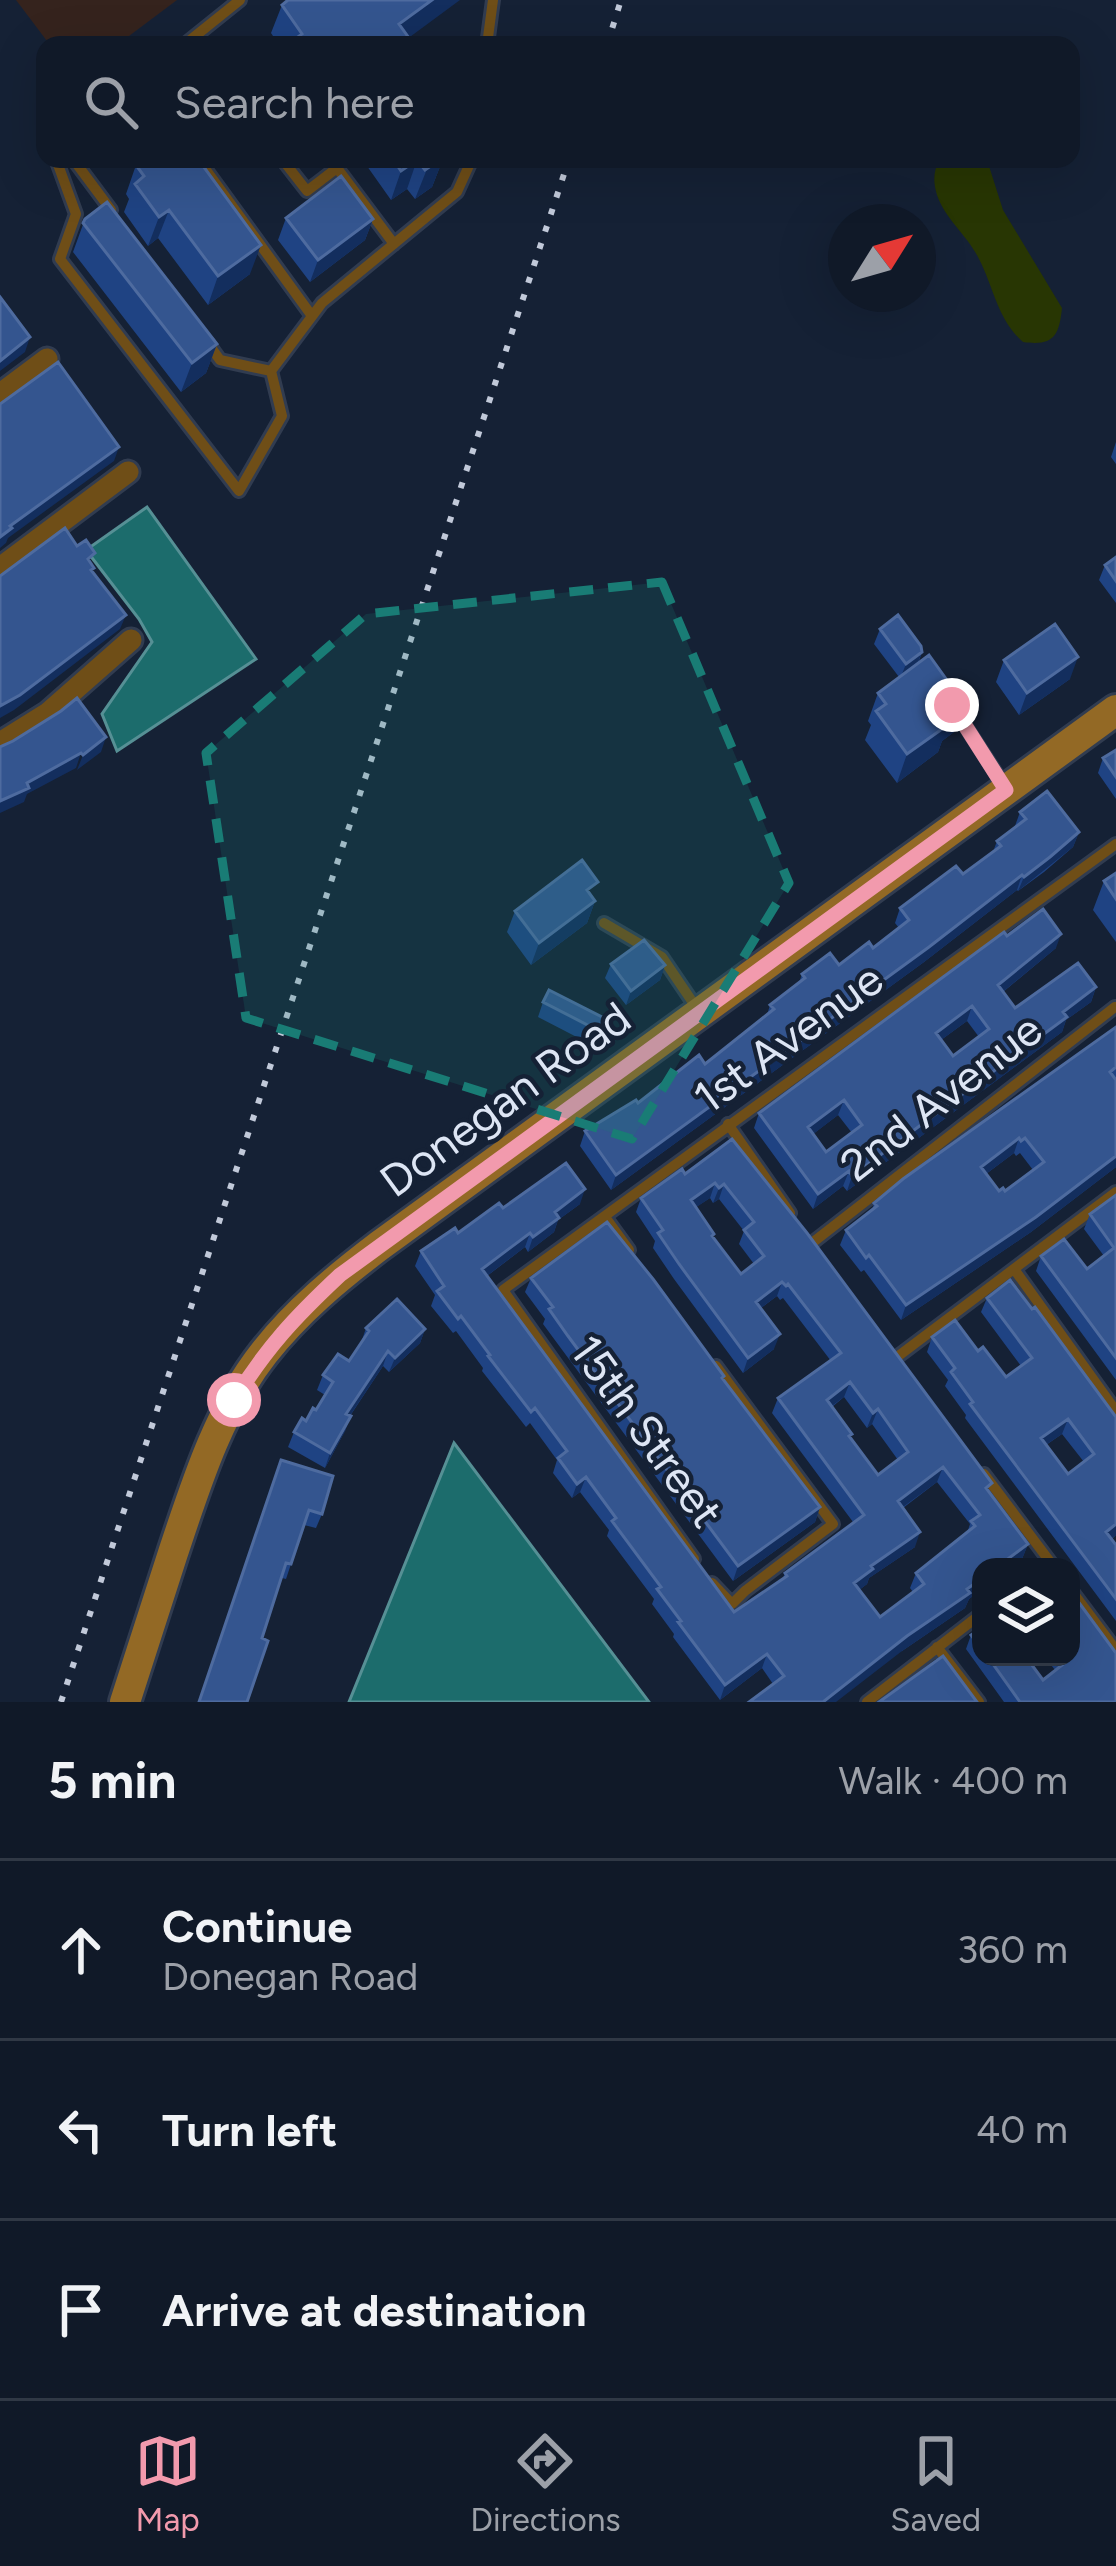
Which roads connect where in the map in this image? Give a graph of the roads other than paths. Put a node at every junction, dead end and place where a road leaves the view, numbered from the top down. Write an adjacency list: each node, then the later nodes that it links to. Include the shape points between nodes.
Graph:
1 (240, 0): 3 (lane)
2 (493, 0): 4 (lane)
3 (198, 36)
4 (488, 36)
5 (59, 168): 15 (lane, via 76,214 60,259 239,491 281,416)
6 (80, 168): 10 (lane)
7 (205, 168): 12 (lane)
8 (289, 168): 11 (lane, via 307,191 338,169)
9 (468, 168): 11 (lane, via 457,192)
10 (113, 214)
11 (394, 244): 12 (lane)
12 (312, 316): 15 (lane)
13 (194, 324): 15 (lane, via 220,360)
14 (47, 359): 16 (street)
15 (271, 371)
16 (0, 394)
17 (128, 472): 18 (street)
18 (0, 568)
19 (131, 640): 22 (street, via 48,713)
20 (943, 691): 23 (lane)
21 (1116, 710): 23 (street, Donegan Road)
22 (0, 743)
23 (1006, 790): 27 (street, Donegan Road)
24 (1116, 844): 28 (lane, 1st Avenue)
25 (604, 923): 27 (lane, via 662,957)
26 (1115, 1007): 31 (lane, 2nd Avenue)
27 (700, 1012): 47 (street, Donegan Road, via 340,1275 262,1356 208,1452)
28 (728, 1124): 30 (lane, 1st Avenue); 31 (lane)
29 (1116, 1192): 34 (lane)
30 (604, 1217): 32 (lane); 35 (lane, 1st Avenue)
31 (812, 1243): 33 (lane)
32 (633, 1255)
33 (826, 1261)
34 (1014, 1269): 38 (lane); 40 (lane)
35 (502, 1291): 37 (lane, 15th Street, via 732,1604 833,1524)
36 (883, 1338): 38 (lane)
37 (704, 1351)
38 (897, 1357): 39 (lane)
39 (911, 1376)
40 (1116, 1411)
41 (980, 1468): 42 (lane)
42 (1044, 1558)
43 (1080, 1602): 46 (lane)
44 (972, 1621): 45 (lane)
45 (937, 1647): 48 (lane); 49 (lane)
46 (1116, 1650)
47 (124, 1702)
48 (867, 1702)
49 (979, 1702)

